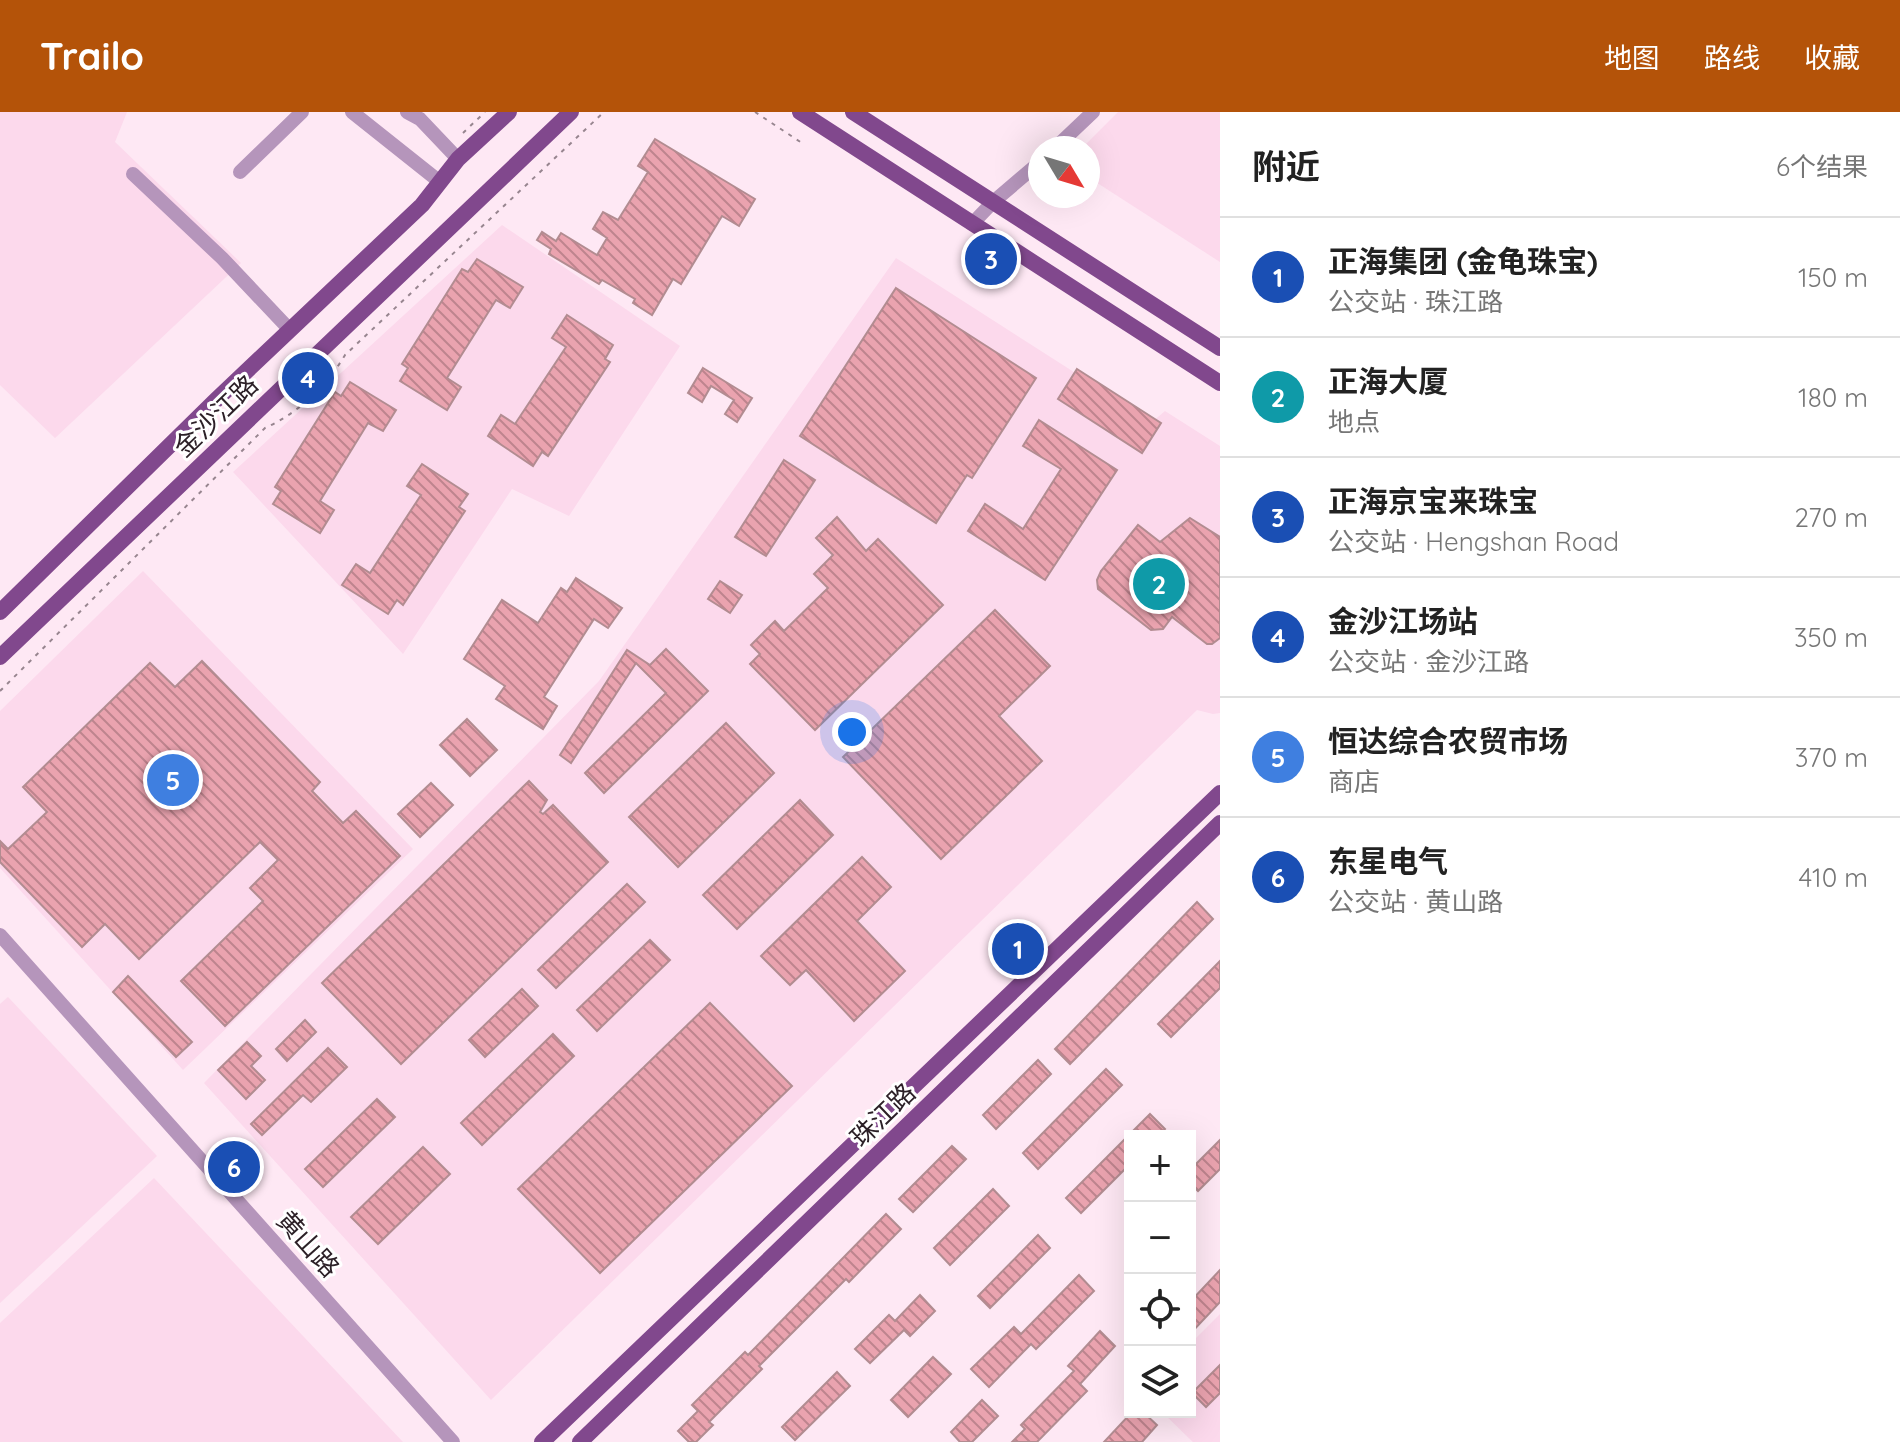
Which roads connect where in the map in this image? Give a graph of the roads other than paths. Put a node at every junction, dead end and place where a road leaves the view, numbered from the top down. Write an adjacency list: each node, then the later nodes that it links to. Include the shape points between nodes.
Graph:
1 (302, 112): 11 (street)
2 (352, 112): 14 (street)
3 (407, 112): 10 (street)
4 (509, 112): 10 (main road, 金沙江路)
5 (571, 112): 21 (main road, 金沙江路)
6 (800, 112): 16 (main road)
7 (853, 112): 15 (main road)
8 (1093, 112): 9 (street)
9 (1068, 136)
10 (458, 159): 14 (main road, 金沙江路)
11 (240, 172)
12 (1028, 172): 15 (street)
13 (133, 174): 17 (street)
14 (440, 182): 17 (main road, 金沙江路)
15 (993, 202): 16 (street); 18 (main road)
16 (972, 224): 19 (main road)
17 (290, 330): 20 (main road, 金沙江路)
18 (1220, 348)
19 (1220, 383)
20 (0, 612)
21 (0, 657)
22 (1220, 793): 26 (main road)
23 (1220, 823): 27 (main road, 珠江路)
24 (0, 935): 25 (street, 黄山路)
25 (453, 1442)
26 (542, 1442)
27 (580, 1442)

